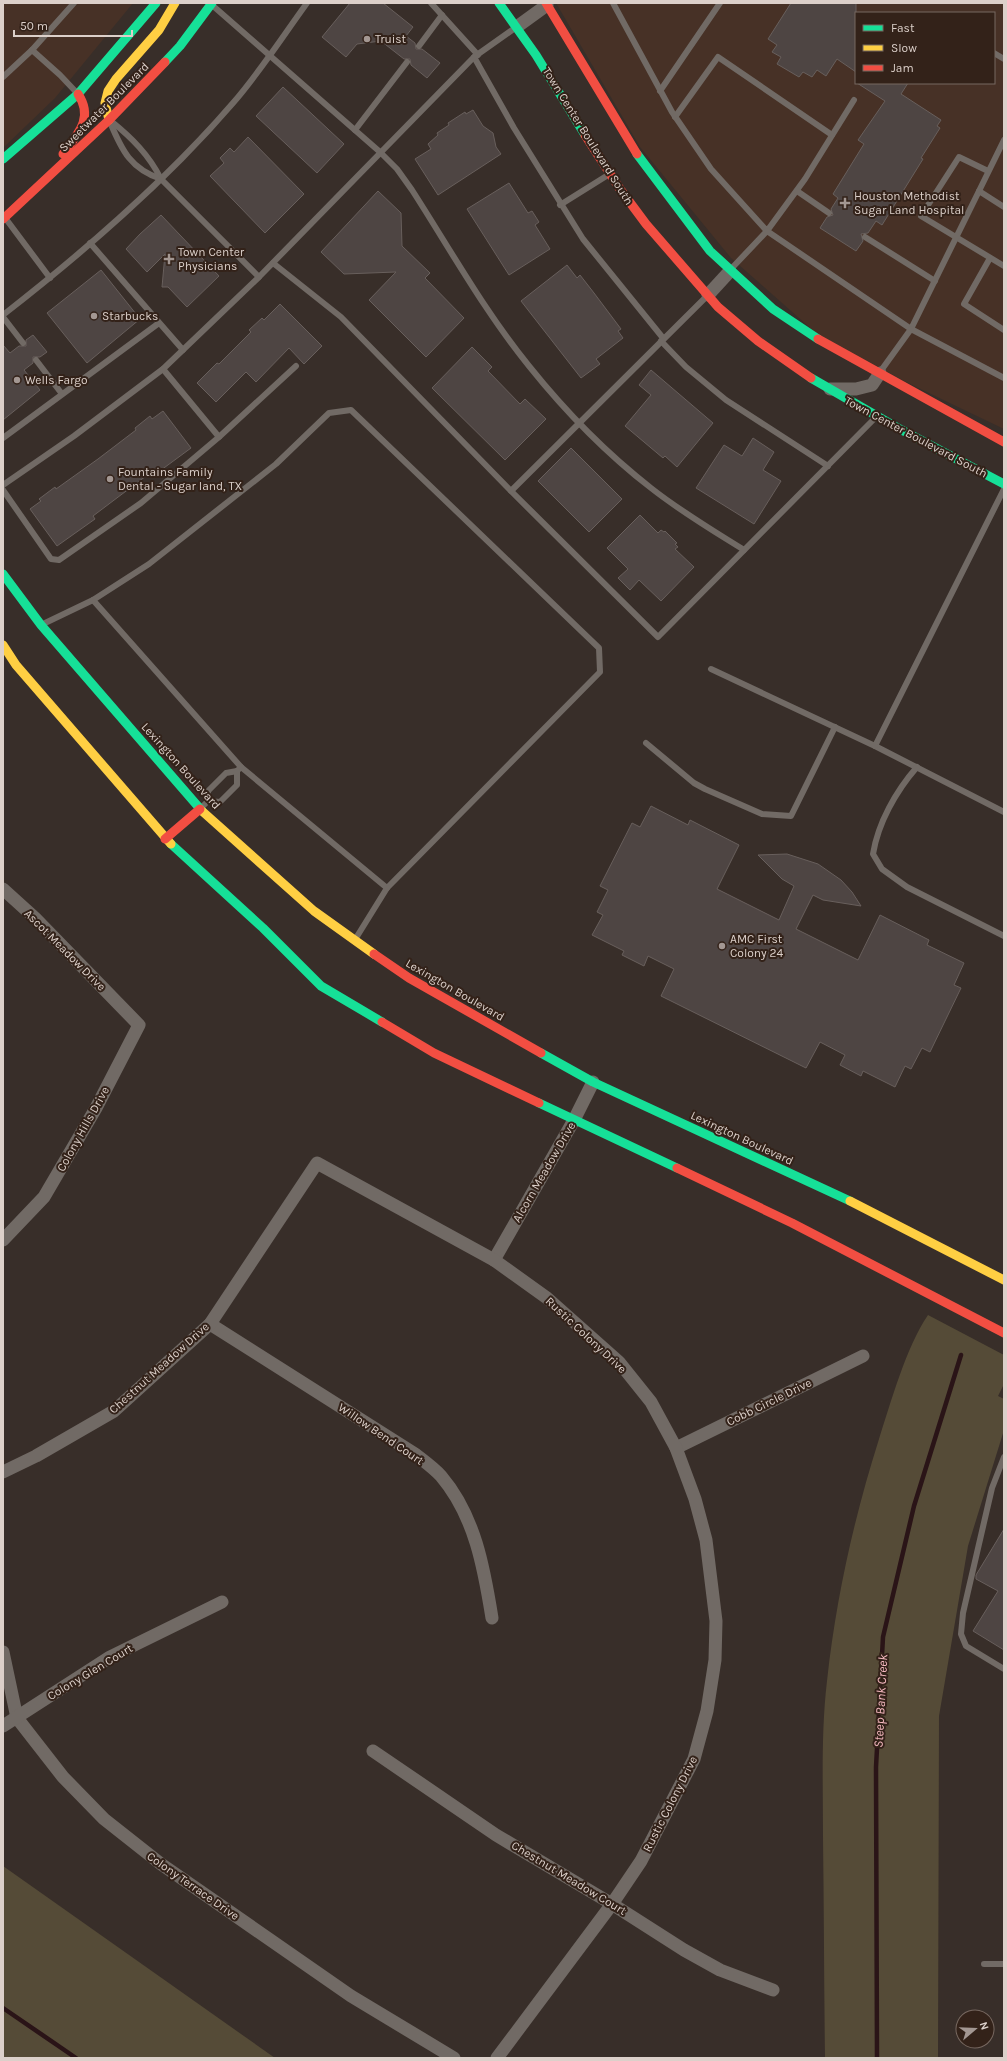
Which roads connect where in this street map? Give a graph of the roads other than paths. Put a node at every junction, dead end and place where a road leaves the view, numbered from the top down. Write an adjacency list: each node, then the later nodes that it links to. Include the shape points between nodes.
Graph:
1 (74, 3): 14 (lane)
2 (156, 3): 22 (main road)
3 (175, 3): 25 (main road, via 159,30 108,91 106,103)
4 (307, 3): 16 (lane)
5 (431, 3): 11 (lane)
6 (499, 3): 12 (main road, Town Center Boulevard South)
7 (549, 3): 12 (street); 48 (main road, via 642,162 710,251)
8 (613, 3): 21 (lane)
9 (720, 3): 21 (lane)
10 (211, 4): 16 (lane); 25 (main road, Sweetwater Boulevard, via 180,46)
11 (442, 15): 13 (lane); 17 (lane)
12 (518, 26): 17 (lane); 32 (main road, Town Center Boulevard South)
13 (419, 46)
14 (32, 50): 20 (lane); 22 (lane, via 60,74)
15 (995, 54): 18 (lane)
16 (269, 55): 26 (lane); 33 (lane, via 233,102)
17 (476, 56): 29 (lane); 37 (lane)
18 (1004, 59)
19 (407, 62): 26 (lane)
20 (3, 77)
21 (660, 91): 24 (lane)
22 (78, 94): 30 (main road); 34 (main road, via 85,105 85,117 75,138)
23 (854, 100): 27 (lane)
24 (675, 117): 27 (lane, via 718,57); 41 (lane, via 711,169)
25 (109, 120): 33 (lane, via 130,137 152,162); 33 (lane, via 121,148 144,173); 34 (main road, Sweetwater Boulevard)
26 (355, 130): 29 (lane)
27 (832, 135): 35 (lane)
28 (1004, 140): 31 (lane)
29 (380, 152): 46 (lane); 68 (lane, via 412,190 498,325 529,366)
30 (3, 159)
31 (988, 171): 36 (lane); 43 (lane, via 959,157 921,216)
32 (610, 174): 37 (lane); 52 (main road, Town Center Boulevard South, via 639,216)
33 (162, 179): 44 (lane); 49 (lane)
34 (42, 184): 40 (main road, Sweetwater Boulevard)
35 (797, 191): 39 (lane); 41 (lane)
36 (979, 191): 38 (lane); 43 (lane)
37 (560, 205): 57 (lane, via 582,239)
38 (1004, 207)
39 (829, 213)
40 (4, 218): 50 (lane)
41 (767, 230): 48 (lane); 55 (lane)
42 (865, 237): 51 (lane)
43 (957, 239): 45 (lane); 51 (lane)
44 (90, 243): 50 (lane); 54 (lane)
45 (990, 258): 47 (lane); 56 (lane, via 964,304)
46 (273, 263): 49 (lane); 77 (lane, via 341,317)
47 (1004, 266)
48 (730, 271): 52 (street); 63 (main road, via 773,309 831,348)
49 (259, 277): 59 (lane)
50 (50, 278): 53 (lane)
51 (935, 281): 55 (lane)
52 (708, 295): 57 (lane); 65 (main road, Town Center Boulevard South, via 724,314 758,341)
53 (3, 316): 58 (lane)
54 (159, 323): 59 (lane); 66 (lane)
55 (911, 329): 63 (lane); 64 (lane)
56 (1004, 330)
57 (662, 340): 68 (lane); 72 (lane, via 686,367 726,400)
58 (23, 343)
59 (183, 350): 62 (lane)
60 (36, 360): 66 (lane)
61 (296, 366): 69 (lane)
62 (163, 369): 69 (lane); 74 (lane, via 74,436)
63 (880, 373): 65 (street, Town Center Boulevard South, via 872,385 856,389); 71 (main road)
64 (1004, 378)
65 (828, 390): 67 (main road, Town Center Boulevard South)
66 (62, 394): 70 (lane)
67 (876, 417): 72 (lane); 73 (main road, Town Center Boulevard South)
68 (579, 423): 77 (lane); 78 (lane, via 650,488)
69 (219, 437): 76 (lane, via 141,503 59,560 51,560)
70 (3, 438)
71 (1004, 442)
72 (828, 466): 78 (lane)
73 (1004, 484)
74 (3, 485)
75 (1004, 489): 86 (lane)
76 (3, 490)
77 (511, 491): 78 (lane, via 658,637)
78 (744, 550)
79 (3, 574): 81 (main road, Lexington Boulevard)
80 (93, 600): 81 (lane); 88 (lane); 93 (lane, via 149,564 264,474 330,413 351,410 599,648 600,672)
81 (41, 625): 90 (main road, Lexington Boulevard)
82 (3, 645): 92 (main road, via 16,665)
83 (711, 669): 84 (lane)
84 (835, 727): 85 (lane, via 790,816 762,814 705,789 694,783); 86 (lane)
85 (646, 743)
86 (874, 746): 87 (lane)
87 (917, 767): 91 (lane); 95 (lane, via 904,782 876,837 873,854 882,869 907,887)
88 (239, 769): 89 (lane, via 226,773 208,791); 89 (lane, via 237,785 220,802); 93 (lane)
89 (208, 801): 90 (lane)
90 (200, 809): 92 (main road); 96 (main road, Lexington Boulevard, via 314,911)
91 (1004, 812)
92 (165, 839): 99 (main road, via 263,928 321,986 434,1053)
93 (387, 888): 96 (lane)
94 (3, 889): 97 (street, Ascot Meadow Drive, via 35,918)
95 (1004, 936)
96 (355, 940): 98 (main road, Lexington Boulevard, via 409,978)
97 (126, 1012): 101 (street, Colony Hills Drive, via 139,1025 96,1108 44,1197)
98 (593, 1082): 99 (street, Alcorn Meadow Drive); 103 (main road, Lexington Boulevard, via 863,1207)
99 (574, 1120): 102 (street, Alcorn Meadow Drive); 105 (main road, via 792,1223)
100 (317, 1163): 102 (street, Rustic Colony Drive); 104 (street, Chestnut Meadow Drive)
101 (3, 1240)
102 (494, 1260): 107 (street, Rustic Colony Drive, via 547,1298 619,1362 651,1402)
103 (1004, 1280)
104 (210, 1324): 109 (street, Chestnut Meadow Drive, via 114,1411); 111 (street, Willow Bend Court, via 415,1454 440,1476 459,1502 476,1538)
105 (1004, 1333)
106 (863, 1356): 107 (street, Cobb Circle Drive)
107 (676, 1448): 117 (street, Rustic Colony Drive, via 695,1498 706,1540 716,1621 715,1660 707,1711 694,1759 641,1861)
108 (1004, 1457): 113 (lane, via 992,1488 963,1613 961,1634 966,1646)
109 (3, 1472)
110 (222, 1602): 114 (street, Colony Glen Court, via 110,1657)
111 (492, 1618)
112 (3, 1652): 114 (street, Colony Terrace Drive)
113 (1004, 1669)
114 (17, 1718): 115 (street, Colony Glen Court); 121 (street, Colony Terrace Drive, via 63,1777 104,1819 161,1864 351,1996)
115 (3, 1726)
116 (373, 1752): 117 (street, Chestnut Meadow Court, via 496,1835)
117 (612, 1904): 120 (street, Chestnut Meadow Court, via 720,1970); 122 (street, Rustic Colony Drive)
118 (984, 1964): 119 (lane)
119 (1004, 1964)
120 (773, 1990)
121 (454, 2058)
122 (497, 2058)

